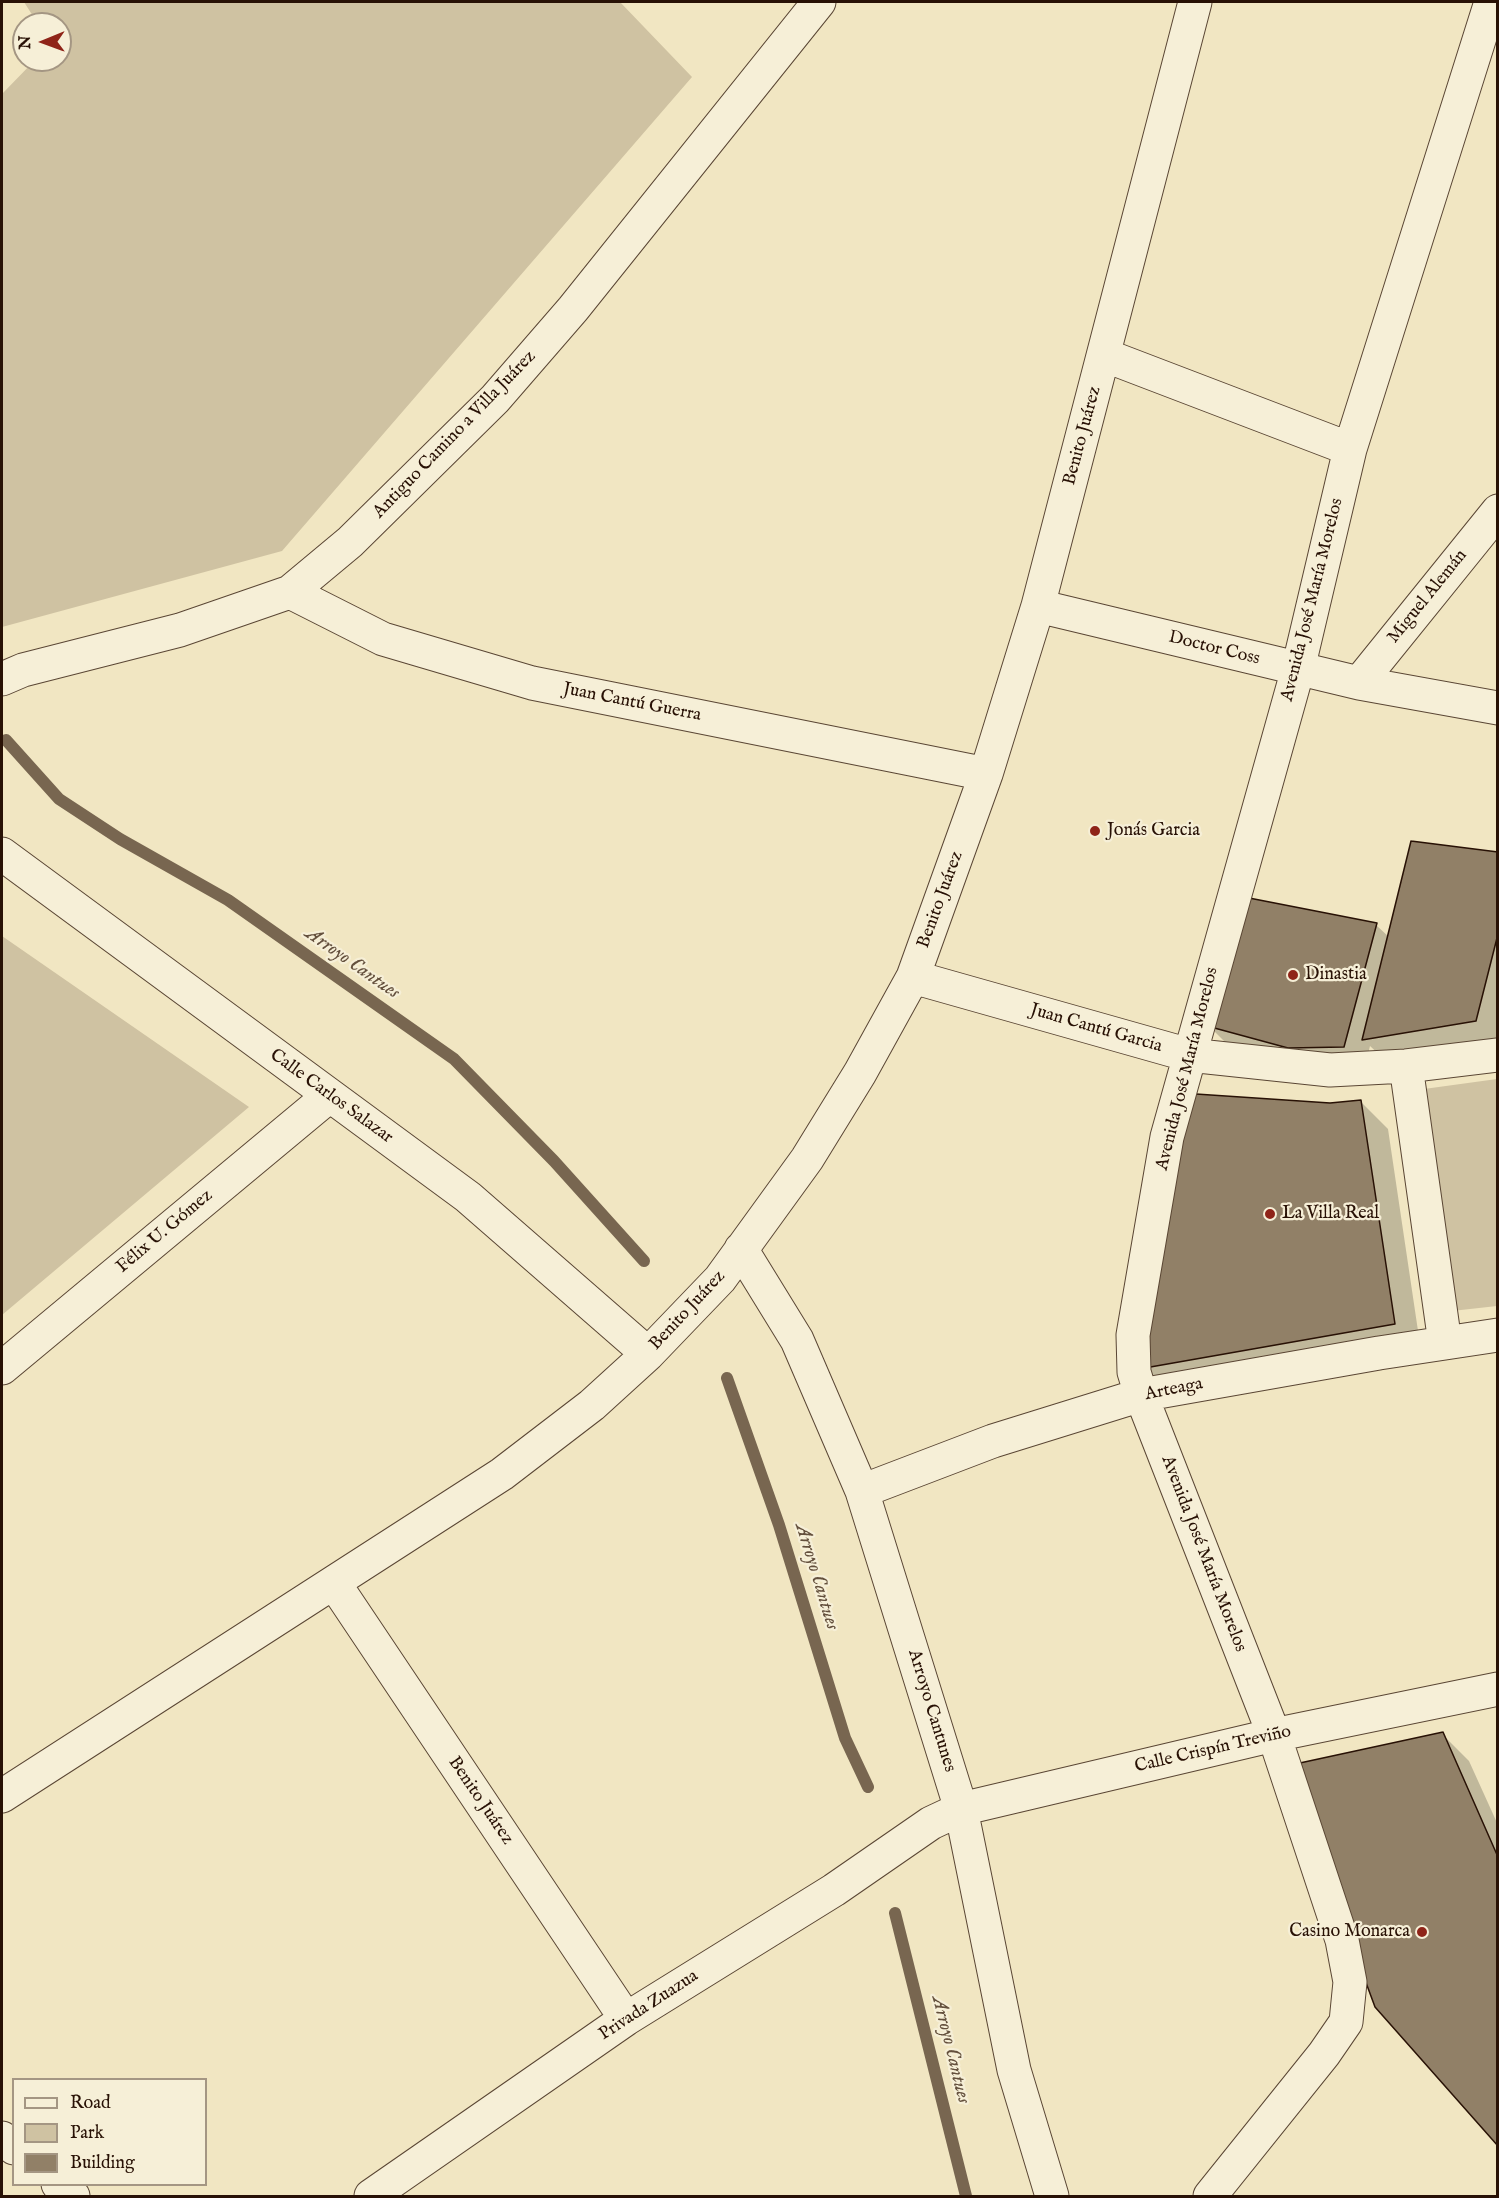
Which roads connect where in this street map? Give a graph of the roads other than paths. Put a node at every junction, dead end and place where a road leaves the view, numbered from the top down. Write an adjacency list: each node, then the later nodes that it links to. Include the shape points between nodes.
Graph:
1 (819, 2): 7 (street, Antiguo Camino a Villa Juárez, via 573,309 495,399 350,542)
2 (1195, 2): 4 (street, Benito Juárez)
3 (1491, 2): 5 (street, Avenida José María Morelos)
4 (1104, 355): 5 (street); 8 (street, Benito Juárez)
5 (1350, 448): 9 (street, Avenida José María Morelos)
6 (1497, 512): 11 (street, Miguel Alemán)
7 (290, 592): 10 (street, Antiguo Camino a Villa Juárez, via 180,630); 13 (street, Juan Cantú Guerra, via 383,639 531,683)
8 (1038, 606): 9 (street, Doctor Coss); 13 (street, Benito Juárez)
9 (1298, 669): 11 (street, Doctor Coss); 16 (street, Avenida José María Morelos)
10 (12, 675)
11 (1359, 683): 12 (street, Doctor Coss)
12 (1497, 708)
13 (986, 774): 15 (street, Benito Juárez)
14 (2, 854): 19 (street, Calle Carlos Salazar)
15 (913, 977): 16 (street, Juan Cantú Garcia); 20 (street, Benito Juárez, via 807,1159)
16 (1189, 1055): 18 (street, Juan Cantú Garcia, via 1330,1070); 25 (street, Avenida José María Morelos, via 1167,1137 1133,1335 1134,1372)
17 (1497, 1055): 18 (street, Juan Cantú Garcia)
18 (1406, 1066): 22 (street)
19 (329, 1095): 23 (street, Calle Carlos Salazar, via 468,1197); 24 (street, Félix U. Gómez)
20 (741, 1249): 23 (street, Benito Juárez, via 720,1279); 26 (street, Arroyo Cantunes, via 798,1340)
21 (1497, 1335): 22 (street, Arteaga)
22 (1445, 1343): 25 (street, Arteaga)
23 (656, 1346): 27 (street, Benito Juárez, via 591,1405 502,1474)
24 (2, 1368)
25 (1141, 1395): 26 (street, Arteaga, via 993,1441); 29 (street, Avenida José María Morelos)
26 (862, 1491): 31 (street, Arroyo Cantunes)
27 (334, 1583): 30 (street, Benito Juárez); 33 (street, Benito Juárez)
28 (1497, 1689): 29 (street, Calle Crispín Treviño)
29 (1274, 1735): 31 (street, Calle Crispín Treviño); 38 (street, Avenida José María Morelos, via 1342,1940 1350,1982 1346,2022)
30 (2, 1796)
31 (962, 1809): 32 (street, Calle Crispín Treviño); 37 (street, Arroyo Cantunes, via 1014,2070)
32 (931, 1823): 33 (street, Privada Zuazua, via 834,1890)
33 (626, 2019): 36 (street, Privada Zuazua)
34 (60, 2186): 35 (street)
35 (73, 2196)
36 (371, 2196)
37 (1052, 2196)
38 (1210, 2196)

